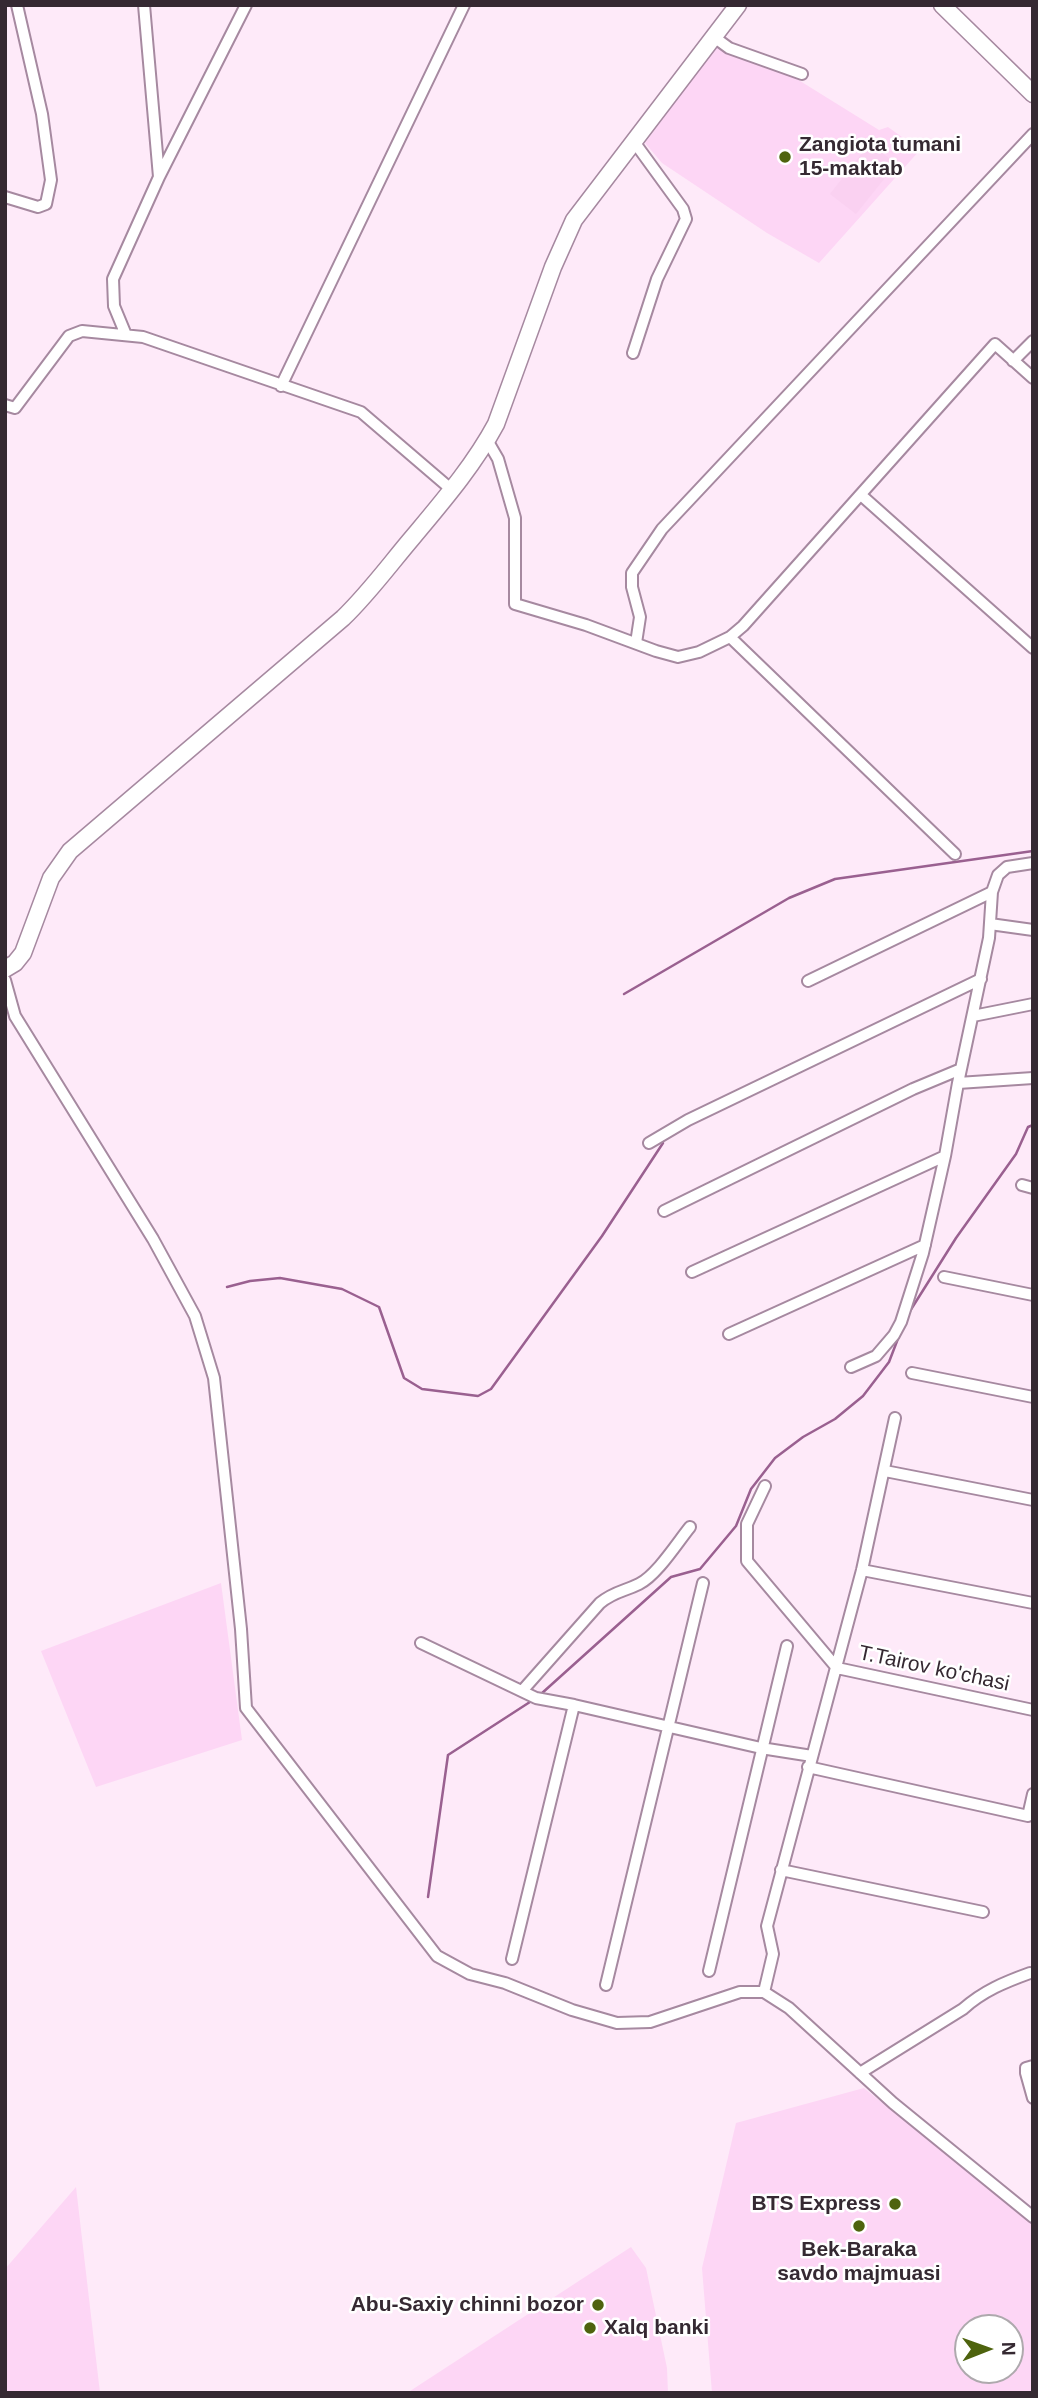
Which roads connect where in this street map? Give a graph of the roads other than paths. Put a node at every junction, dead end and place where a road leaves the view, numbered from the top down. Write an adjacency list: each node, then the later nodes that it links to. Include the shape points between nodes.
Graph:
1 (17, 5): 13 (street, via 42,114 51,180 46,204 38,207)
2 (144, 5): 12 (street)
3 (246, 5): 12 (street)
4 (464, 5): 19 (street)
5 (738, 5): 7 (street)
6 (942, 5): 9 (street)
7 (714, 37): 8 (street, via 729,48); 11 (street)
8 (803, 74)
9 (1033, 94)
10 (1033, 134): 25 (street, via 662,530 632,573 640,617)
11 (635, 143): 16 (street, via 684,209 686,219 657,279); 21 (street, via 568,230)
12 (159, 177): 14 (street, via 113,279 114,306)
13 (5, 197)
14 (126, 335): 19 (street); 20 (street, via 75,332 15,408)
15 (1033, 341): 17 (street)
16 (633, 353)
17 (1013, 360): 18 (street); 23 (street, via 995,344)
18 (1033, 379)
19 (281, 386): 22 (street, via 360,412)
20 (5, 405)
21 (487, 440): 22 (street); 25 (street, via 498,460 515,518 515,604)
22 (452, 490): 32 (street, via 348,613 69,851 51,878 23,953)
23 (861, 495): 24 (street); 26 (street)
24 (730, 637): 25 (street, via 686,657); 27 (street)
25 (636, 643)
26 (1033, 648)
27 (955, 854)
28 (1033, 863): 29 (street, via 1007,867)
29 (992, 892): 30 (street); 35 (street)
30 (990, 924): 31 (street); 33 (street)
31 (1033, 930)
32 (5, 969)
33 (981, 979): 37 (street); 41 (street)
34 (5, 980): 77 (street, via 15,1016 153,1239 199,1326 215,1378 246,1708 422,1938 437,1956 458,1969 617,2023 650,2022 740,1992)
35 (808, 981)
36 (1033, 1004): 37 (street)
37 (973, 1016): 38 (street)
38 (961, 1069): 40 (street); 43 (street)
39 (1033, 1078): 40 (street)
40 (958, 1083): 42 (street)
41 (649, 1143)
42 (946, 1156): 44 (street); 45 (street)
43 (664, 1211)
44 (925, 1245): 48 (street); 49 (street, via 894,1335 876,1356)
45 (692, 1272)
46 (944, 1278): 47 (street)
47 (1033, 1295)
48 (729, 1334)
49 (851, 1367)
50 (912, 1373): 51 (street)
51 (1033, 1397)
52 (895, 1418): 53 (street)
53 (885, 1471): 55 (street); 57 (street)
54 (765, 1486): 62 (street, T.Tairov ko'chasi, via 747,1524 747,1561)
55 (1033, 1500)
56 (690, 1527): 63 (street, via 649,1576 600,1603)
57 (862, 1570): 59 (street); 62 (street)
58 (703, 1583): 66 (street)
59 (1033, 1603)
60 (421, 1643): 63 (street)
61 (787, 1646): 67 (street)
62 (837, 1668): 65 (street, T.Tairov ko'chasi); 68 (street)
63 (522, 1692): 64 (street)
64 (574, 1705): 66 (street); 73 (street)
65 (1033, 1710)
66 (670, 1727): 67 (street); 76 (street)
67 (761, 1748): 68 (street); 74 (street)
68 (810, 1762): 70 (street); 71 (street)
69 (1033, 1794): 70 (street)
70 (1030, 1816)
71 (781, 1870): 72 (street); 77 (street, via 767,1926 773,1954)
72 (983, 1912)
73 (512, 1959)
74 (709, 1972)
75 (1030, 1973): 79 (street, via 975,1998)
76 (606, 1985)
77 (764, 1993): 79 (street, via 789,2008)
78 (1033, 2066): 80 (street, via 1026,2068 1026,2073)
79 (860, 2073): 81 (street)
80 (1033, 2098)
81 (1033, 2217)

